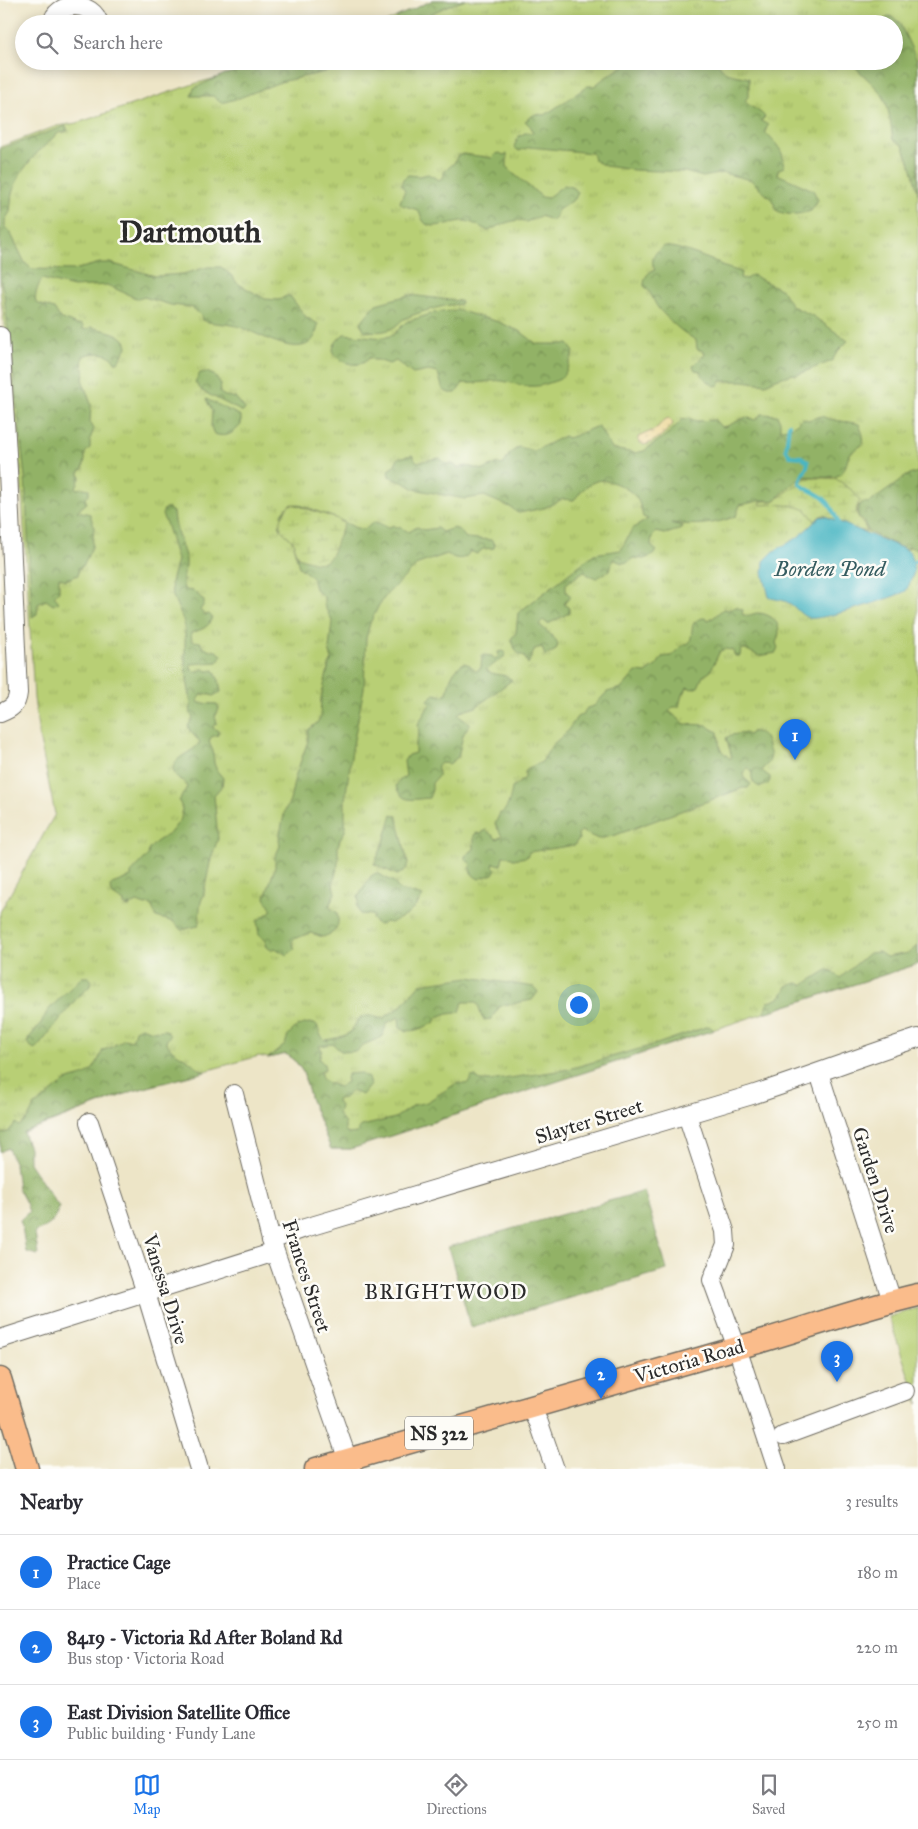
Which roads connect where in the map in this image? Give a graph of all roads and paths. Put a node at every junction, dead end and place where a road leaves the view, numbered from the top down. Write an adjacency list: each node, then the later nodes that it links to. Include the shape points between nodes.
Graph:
1 (46, 0): 2 (street)
2 (50, 15)
3 (55, 15): 4 (street, via 62,6 77,2 85,3)
4 (96, 15)
5 (0, 336): 6 (street)
6 (6, 536): 7 (street, via 18,693 15,704)
7 (5, 711)
8 (918, 1038): 9 (street, Slayter Street)
9 (819, 1073): 11 (street, Slayter Street); 16 (street, Garden Drive)
10 (234, 1094): 13 (street, Frances Street)
11 (687, 1115): 13 (street, Slayter Street, via 305,1228); 18 (street, via 725,1231 726,1244 712,1280)
12 (90, 1122): 14 (street, Vanessa Drive)
13 (273, 1246): 14 (street, Slayter Street); 23 (street, Frances Street)
14 (146, 1293): 17 (street, Slayter Street); 25 (street, Vanessa Drive)
15 (918, 1295): 16 (main road, Victoria Road / NS 322)
16 (892, 1301): 18 (main road, Victoria Road / NS 322)
17 (0, 1339)
18 (738, 1348): 21 (main road, Victoria Road / NS 322); 28 (street)
19 (0, 1379): 24 (main road)
20 (905, 1391): 22 (street)
21 (530, 1406): 23 (main road, Victoria Road / NS 322); 27 (street)
22 (783, 1436)
23 (349, 1465): 26 (main road, Victoria Road / NS 322)
24 (27, 1469)
25 (199, 1469)
26 (316, 1469)
27 (555, 1469)
28 (777, 1469)

